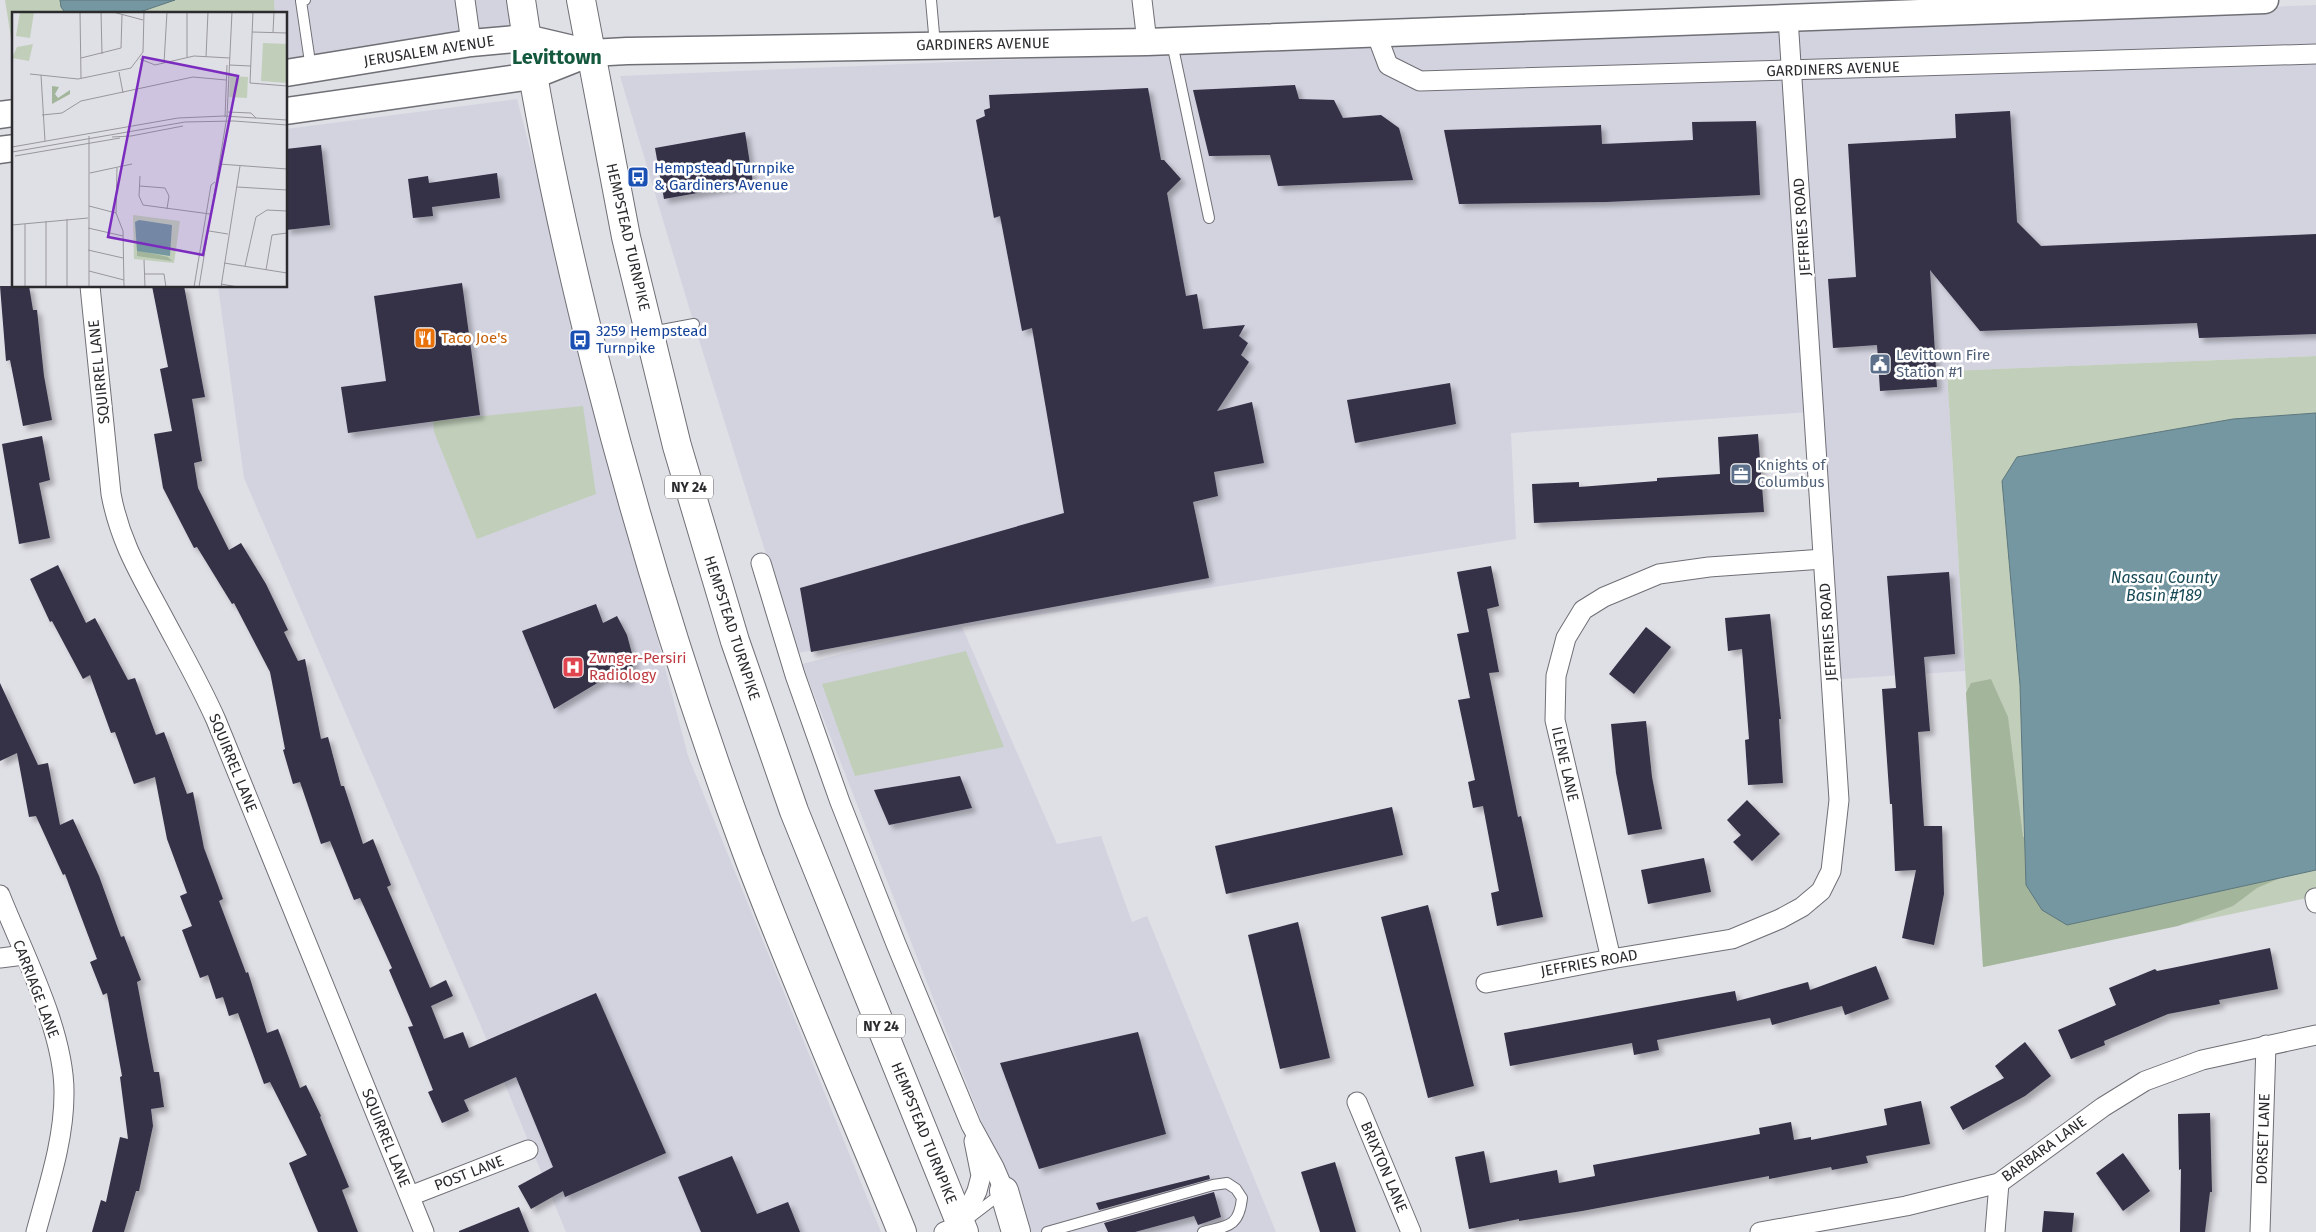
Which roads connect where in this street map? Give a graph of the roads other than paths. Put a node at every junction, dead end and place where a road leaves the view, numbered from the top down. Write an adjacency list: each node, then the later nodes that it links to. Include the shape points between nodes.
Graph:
1 (302, 0): 18 (lane)
2 (465, 0): 13 (street)
3 (521, 0): 11 (main road)
4 (581, 0): 15 (main road, HEMPSTEAD TURNPIKE / NY 24)
5 (931, 0): 14 (lane)
6 (1142, 0): 12 (street)
7 (2265, 0): 8 (main road, GARDINERS AVENUE)
8 (1994, 5): 9 (main road, GARDINERS AVENUE)
9 (1788, 18): 10 (main road, GARDINERS AVENUE); 17 (street, JEFFRIES ROAD)
10 (1376, 33): 12 (main road, GARDINERS AVENUE); 17 (street, GARDINERS AVENUE, via 1388,66 1420,81)
11 (526, 38): 13 (main road, JERUSALEM AVENUE); 15 (main road, JERUSALEM AVENUE); 19 (main road)
12 (1160, 41): 14 (main road, GARDINERS AVENUE); 21 (lane)
13 (471, 43): 18 (main road, JERUSALEM AVENUE)
14 (935, 45): 15 (main road, GARDINERS AVENUE)
15 (590, 54): 19 (main road); 24 (main road, HEMPSTEAD TURNPIKE / NY 24, via 620,211)
16 (2316, 54): 17 (street, GARDINERS AVENUE)
17 (1792, 70): 25 (street, JEFFRIES ROAD)
18 (299, 71)
19 (532, 76): 20 (main road); 43 (main road, via 576,285 623,469 676,650 748,855)
20 (288, 111)
21 (1209, 218)
22 (90, 288): 39 (street, SQUIRREL LANE, via 110,494 116,523 129,555 200,684 216,720)
23 (694, 324): 24 (lane)
24 (650, 332): 40 (main road, HEMPSTEAD TURNPIKE / NY 24, via 690,492 772,753)
25 (1823, 559): 30 (street, JEFFRIES ROAD, via 1839,800 1831,871 1821,891 1780,919 1732,939); 30 (street, ILENE LANE, via 1659,574 1604,597 1583,610 1566,638 1556,676 1555,720)
26 (761, 563): 35 (street, via 795,675 840,802)
27 (0, 895): 28 (street, CARRIAGE LANE)
28 (24, 956): 29 (street); 41 (street, CARRIAGE LANE, via 54,1027 64,1094 58,1149)
29 (0, 958)
30 (1610, 959): 31 (street, JEFFRIES ROAD)
31 (1486, 983)
32 (2316, 1035): 33 (street, BARBARA LANE)
33 (2266, 1045): 37 (street, BARBARA LANE, via 2202,1060 2145,1081 2103,1106); 51 (street, DORSET LANE)
34 (1357, 1102): 48 (street, BRIXTON LANE)
35 (971, 1126): 38 (street); 40 (street, via 981,1176 977,1191)
36 (528, 1150): 39 (street, POST LANE)
37 (1999, 1183): 49 (street, BARBARA LANE, via 1906,1206); 50 (street)
38 (1004, 1191): 40 (lane); 44 (main road); 45 (street)
39 (410, 1196): 42 (street, SQUIRREL LANE)
40 (956, 1230)
41 (36, 1232)
42 (424, 1232)
43 (902, 1232)
44 (1016, 1232)
45 (1023, 1232)
46 (1047, 1232): 47 (lane, via 1213,1185 1226,1183 1236,1189 1242,1198 1236,1220 1230,1225)
47 (1203, 1232)
48 (1411, 1232)
49 (1760, 1232)
50 (1995, 1232)
51 (2260, 1232)

